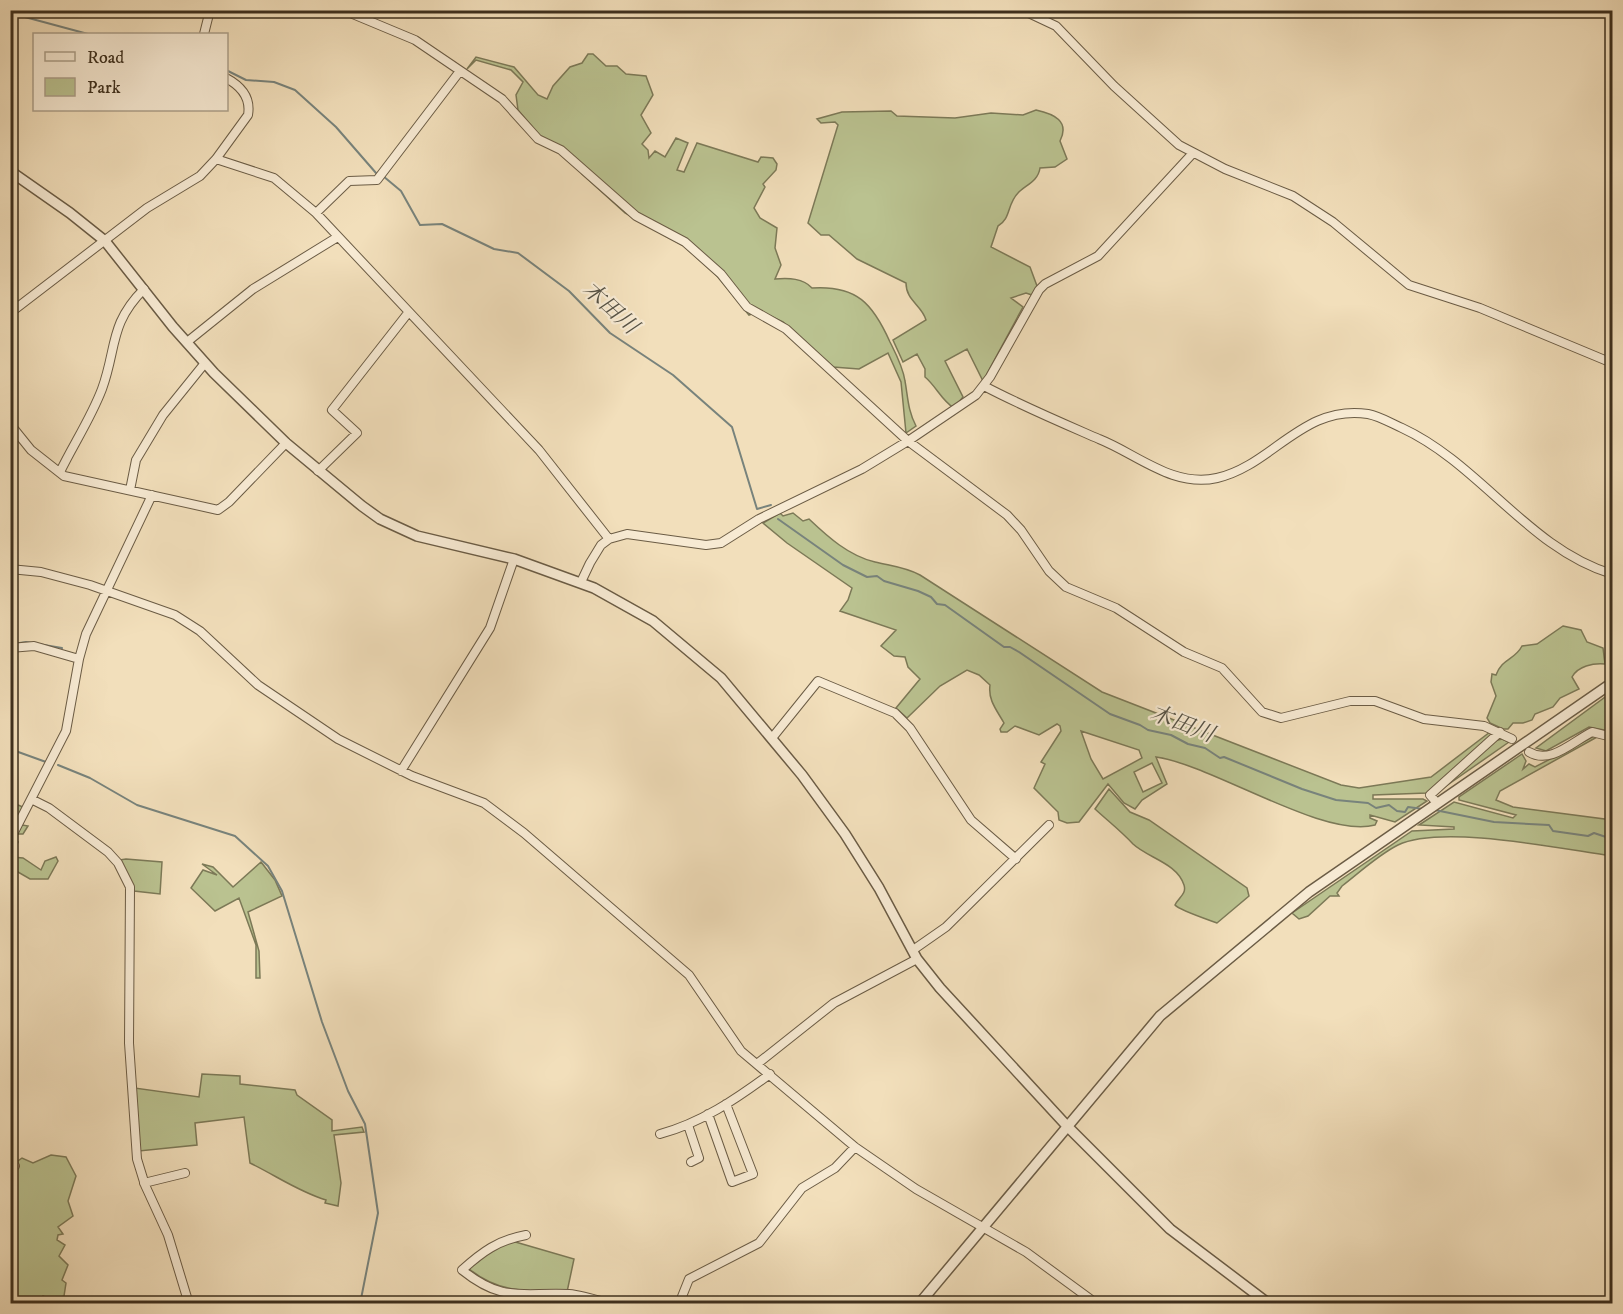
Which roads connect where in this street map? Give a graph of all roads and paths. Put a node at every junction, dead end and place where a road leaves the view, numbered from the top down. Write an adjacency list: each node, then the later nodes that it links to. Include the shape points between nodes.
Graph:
1 (210, 10): 4 (street)
2 (343, 10): 5 (street, via 415,40)
3 (1022, 10): 7 (street, via 1056,26 1163,133)
4 (204, 33)
5 (459, 71): 10 (street, via 377,180 349,182); 21 (street, via 502,99 538,139 561,150 636,216 686,242 721,274 747,307 786,329)
6 (228, 80): 8 (street, via 246,95 249,109)
7 (1193, 153): 18 (street, via 1293,196 1333,222 1409,285 1480,308); 19 (street, via 1098,256 1039,290)
8 (216, 159): 10 (street, via 274,178); 12 (street, via 200,176 147,208)
9 (10, 171): 12 (street)
10 (315, 213): 11 (street)
11 (336, 238): 15 (street); 16 (street, via 253,289)
12 (105, 241): 13 (street); 14 (street)
13 (144, 289): 16 (street); 24 (street, via 128,305 112,342 102,388)
14 (10, 313)
15 (408, 313): 23 (street, via 332,410 357,433); 27 (street, via 539,450)
16 (187, 342): 17 (street)
17 (205, 363): 22 (street); 25 (street, via 157,424 136,460)
18 (1612, 363)
19 (984, 386): 21 (street, via 966,403); 30 (street, via 1163,471 1199,481 1237,472 1312,423 1346,413 1369,415 1436,446 1562,550)
20 (10, 424): 24 (street, via 31,450)
21 (908, 441): 27 (street, via 721,543 706,545 627,534); 36 (street, via 1007,515 1049,571 1066,586 1116,608 1184,652 1222,668 1268,715 1281,718 1363,700 1384,703 1424,718 1484,726)
22 (286, 443): 23 (street); 26 (street, via 223,508 208,510)
23 (318, 471): 28 (street, via 396,527 447,545)
24 (60, 472): 25 (street)
25 (130, 490): 26 (street)
26 (152, 495): 32 (street)
27 (609, 539): 31 (street)
28 (514, 559): 31 (street); 41 (street, via 490,628)
29 (10, 569): 32 (street, via 41,572)
30 (1612, 574)
31 (581, 582): 38 (street, via 653,621 682,643 721,678)
32 (106, 590): 34 (street); 41 (street, via 191,624 258,685 338,739)
33 (10, 648): 34 (street, via 34,646)
34 (79, 659): 42 (street, via 66,731)
35 (1612, 683): 43 (street)
36 (1500, 732): 39 (street); 43 (street, via 1430,795)
37 (1612, 737): 40 (street, via 1592,732 1543,758)
38 (772, 738): 46 (street, via 818,681 895,713 910,728 971,820); 47 (street, via 845,834)
39 (1512, 739)
40 (1529, 752)
41 (401, 771): 48 (street, via 478,800 524,833 689,975 724,1030)
42 (33, 800): 45 (street); 58 (street, via 108,852 121,867 130,887 131,1083 137,1159)
43 (1437, 803): 53 (street, via 1309,892 1160,1016)
44 (1049, 825): 46 (street)
45 (10, 840)
46 (1016, 860): 47 (street)
47 (915, 954): 48 (street, via 834,1003); 53 (street, via 971,1023)
48 (758, 1064): 49 (street)
49 (770, 1074): 50 (street); 55 (street)
50 (726, 1104): 51 (street); 51 (street, via 753,1174 732,1182)
51 (708, 1114): 52 (street)
52 (688, 1125): 54 (street); 56 (street, via 699,1158)
53 (1067, 1126): 59 (street); 66 (street, via 1170,1229)
54 (660, 1134)
55 (855, 1147): 59 (street, via 916,1189); 63 (street, via 835,1168 802,1188 759,1243 689,1279)
56 (691, 1162)
57 (185, 1173): 58 (street)
58 (144, 1183): 61 (street, via 168,1235)
59 (982, 1226): 64 (street); 65 (street, via 1034,1257)
60 (526, 1235): 62 (street, via 488,1247 462,1270 478,1283 518,1296 570,1294)
61 (189, 1304)
62 (610, 1304)
63 (680, 1304)
64 (919, 1304)
65 (1097, 1304)
66 (1269, 1304)

